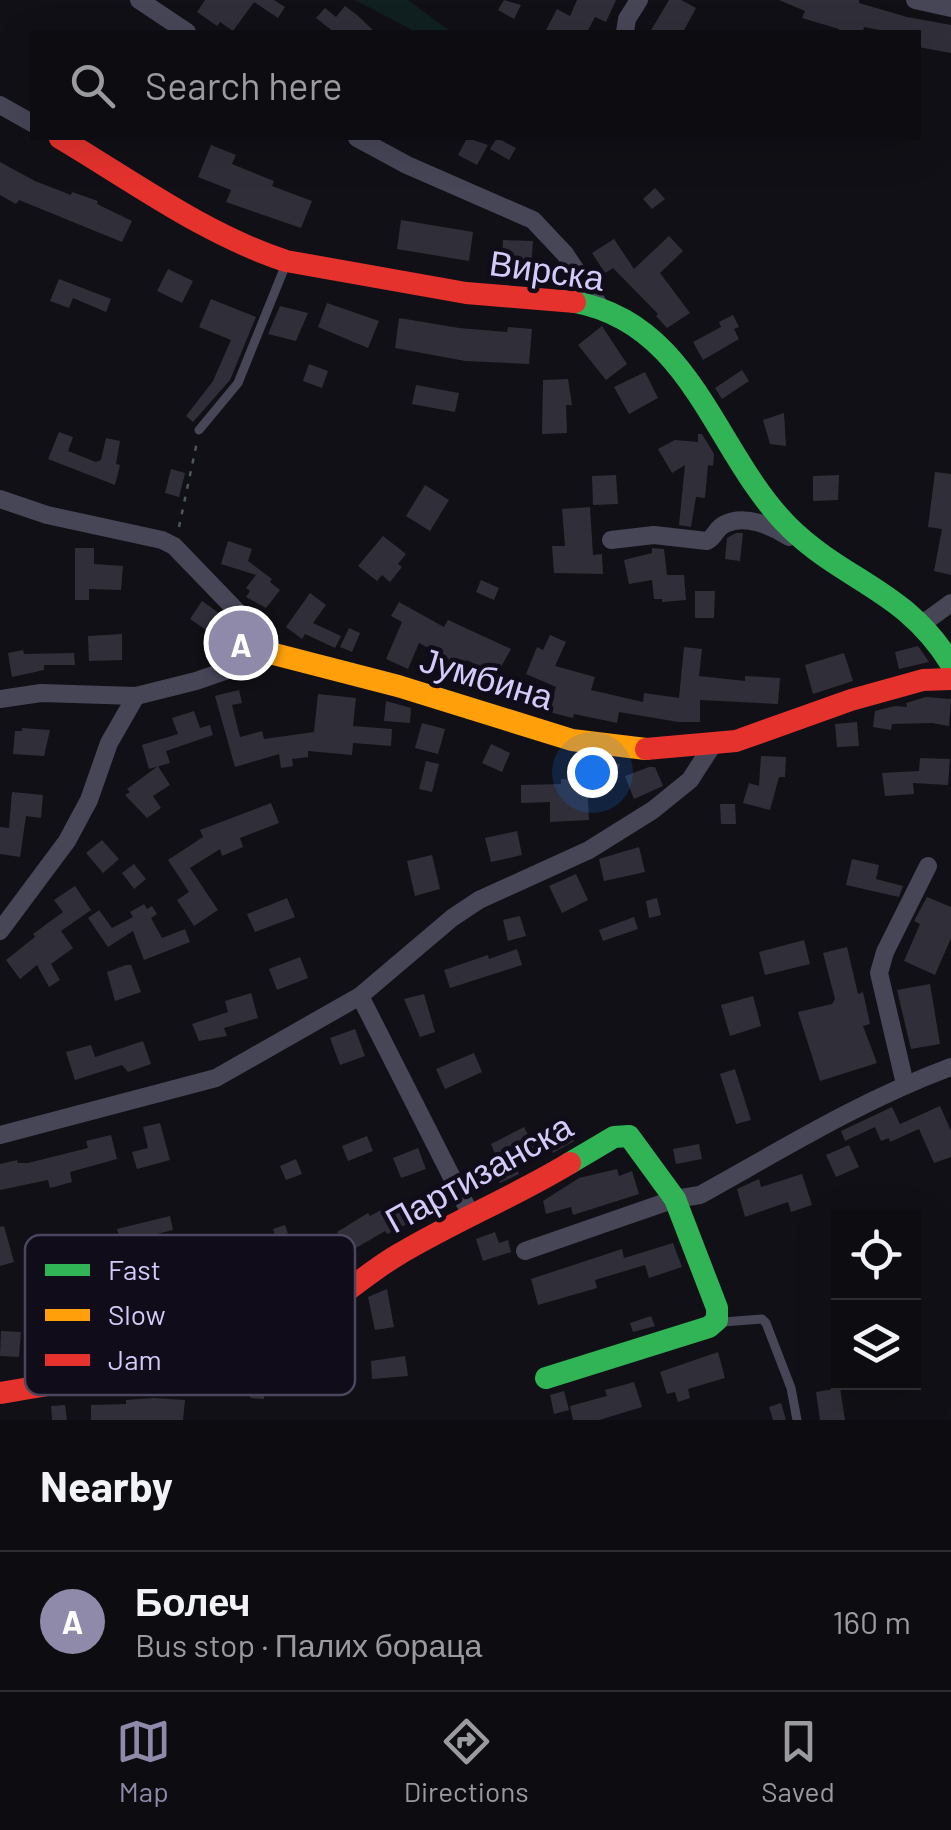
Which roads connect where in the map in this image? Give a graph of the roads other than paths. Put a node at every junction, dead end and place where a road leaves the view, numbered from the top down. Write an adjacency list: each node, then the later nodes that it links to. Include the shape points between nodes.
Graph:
1 (139, 0): 5 (street)
2 (639, 0): 6 (street)
3 (916, 0): 4 (street)
4 (951, 8)
5 (184, 30)
6 (625, 30)
7 (0, 104): 8 (street)
8 (30, 121)
9 (63, 140): 11 (street, Вирска, via 218,233)
10 (361, 140): 12 (street, via 533,220)
11 (287, 261): 12 (street, Вирска, via 450,291); 13 (lane, via 238,383)
12 (599, 305): 16 (street, Вирска, via 628,319 674,361 772,509)
13 (199, 430)
14 (0, 499): 19 (street, via 174,546)
15 (611, 540): 16 (street, via 654,535 707,541 725,524 749,522)
16 (808, 543): 18 (street, Вирска)
17 (951, 603): 18 (street)
18 (922, 624): 20 (street, Вирска)
19 (274, 654): 22 (street); 24 (street, Јумбина, via 572,740 655,750)
20 (951, 664)
21 (951, 679): 24 (street, Јумбина, via 923,680)
22 (136, 696): 23 (street, via 41,692); 26 (street, via 67,841)
23 (0, 699)
24 (712, 746): 27 (street, via 690,780 653,810 590,850 479,900)
25 (928, 866): 29 (street, via 879,973)
26 (0, 931)
27 (360, 996): 30 (street, via 216,1078); 32 (street)
28 (951, 1066): 29 (street)
29 (905, 1084): 31 (street, via 700,1195)
30 (0, 1135)
31 (674, 1199): 32 (street, Партизанска, via 638,1145 622,1135); 33 (street); 35 (street)
32 (472, 1217): 34 (street, Партизанска)
33 (525, 1250)
34 (355, 1285)
35 (717, 1320): 36 (street); 39 (lane, via 766,1323)
36 (546, 1378)
37 (25, 1389): 38 (street, Партизанска)
38 (0, 1393)
39 (797, 1420)

